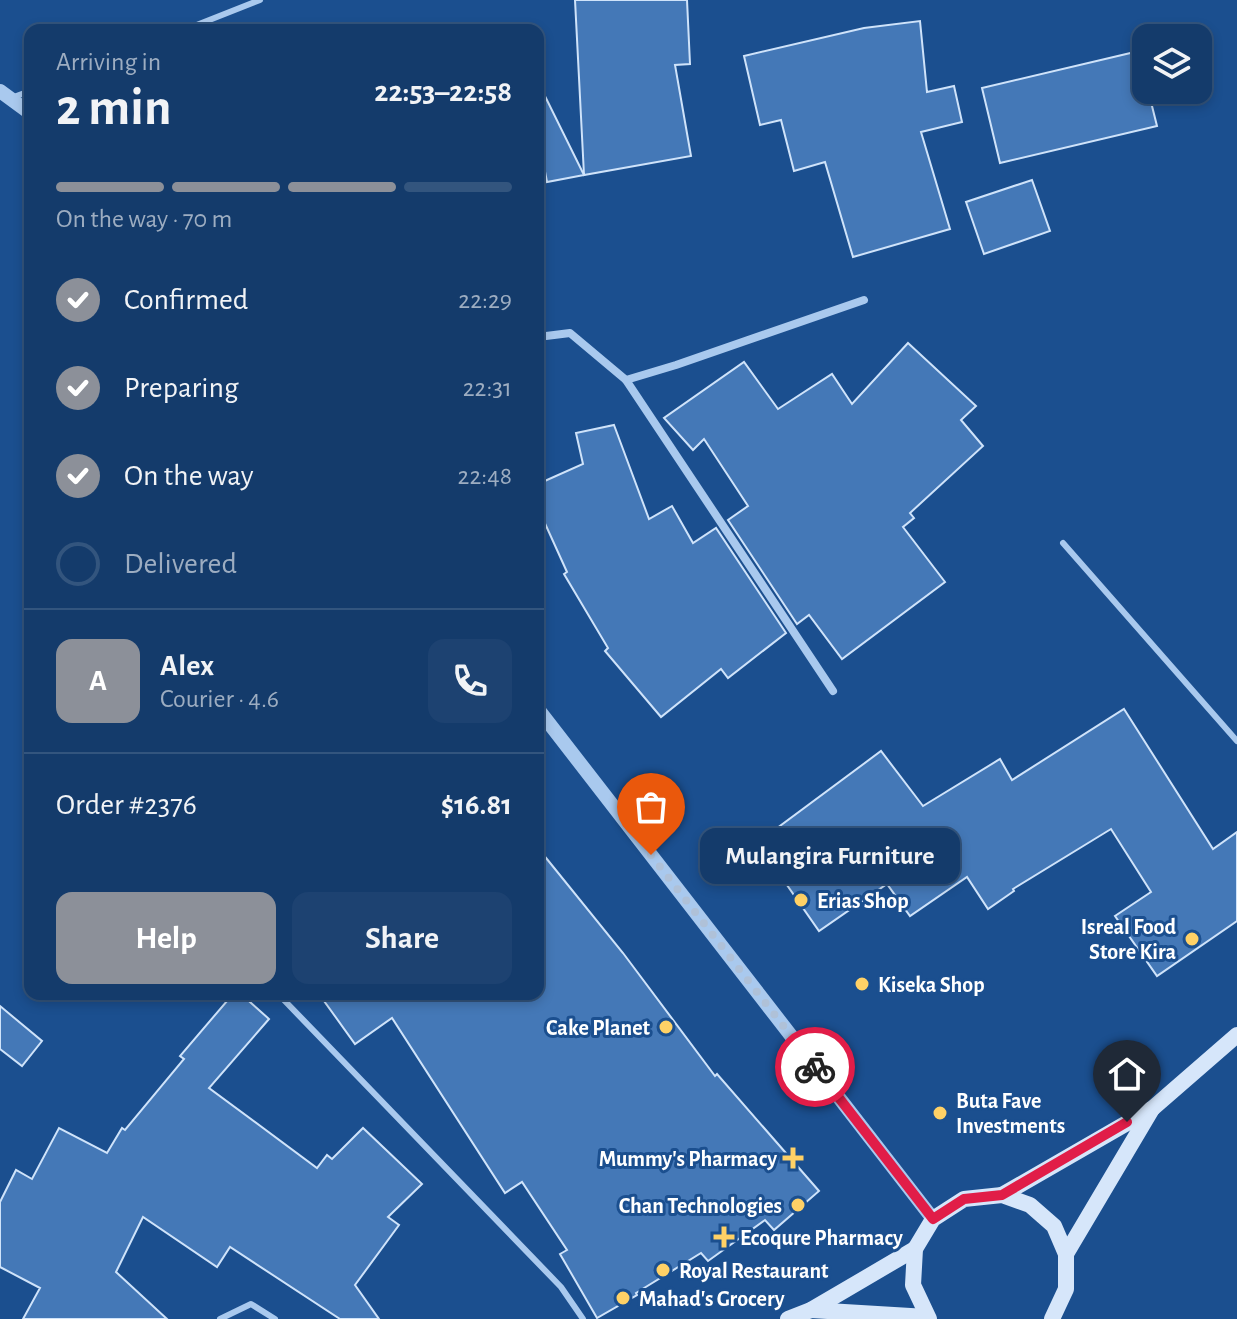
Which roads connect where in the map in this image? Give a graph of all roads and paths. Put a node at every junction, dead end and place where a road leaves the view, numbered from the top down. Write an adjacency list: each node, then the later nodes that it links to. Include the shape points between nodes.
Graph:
1 (260, 0): 2 (lane)
2 (199, 24)
3 (5, 94): 4 (street)
4 (24, 108)
5 (864, 300): 7 (street)
6 (544, 336): 7 (street, via 570,333)
7 (626, 380): 9 (street)
8 (1063, 543): 11 (lane)
9 (833, 691)
10 (544, 717): 16 (street)
11 (1237, 741)
12 (284, 1000): 23 (lane, via 561,1287)
13 (1237, 1035): 14 (main road)
14 (1153, 1108): 15 (main road); 18 (main road)
15 (1002, 1195): 16 (main road, via 964,1199); 18 (main road, via 1030,1205 1054,1226)
16 (933, 1219): 17 (main road)
17 (915, 1249): 19 (main road); 20 (main road, via 913,1285)
18 (1066, 1254): 25 (main road, via 1066,1289)
19 (811, 1310): 20 (main road); 24 (main road)
20 (928, 1318)
21 (220, 1319): 22 (lane, via 251,1304)
22 (275, 1319)
23 (583, 1319)
24 (788, 1319)
25 (1052, 1319)

